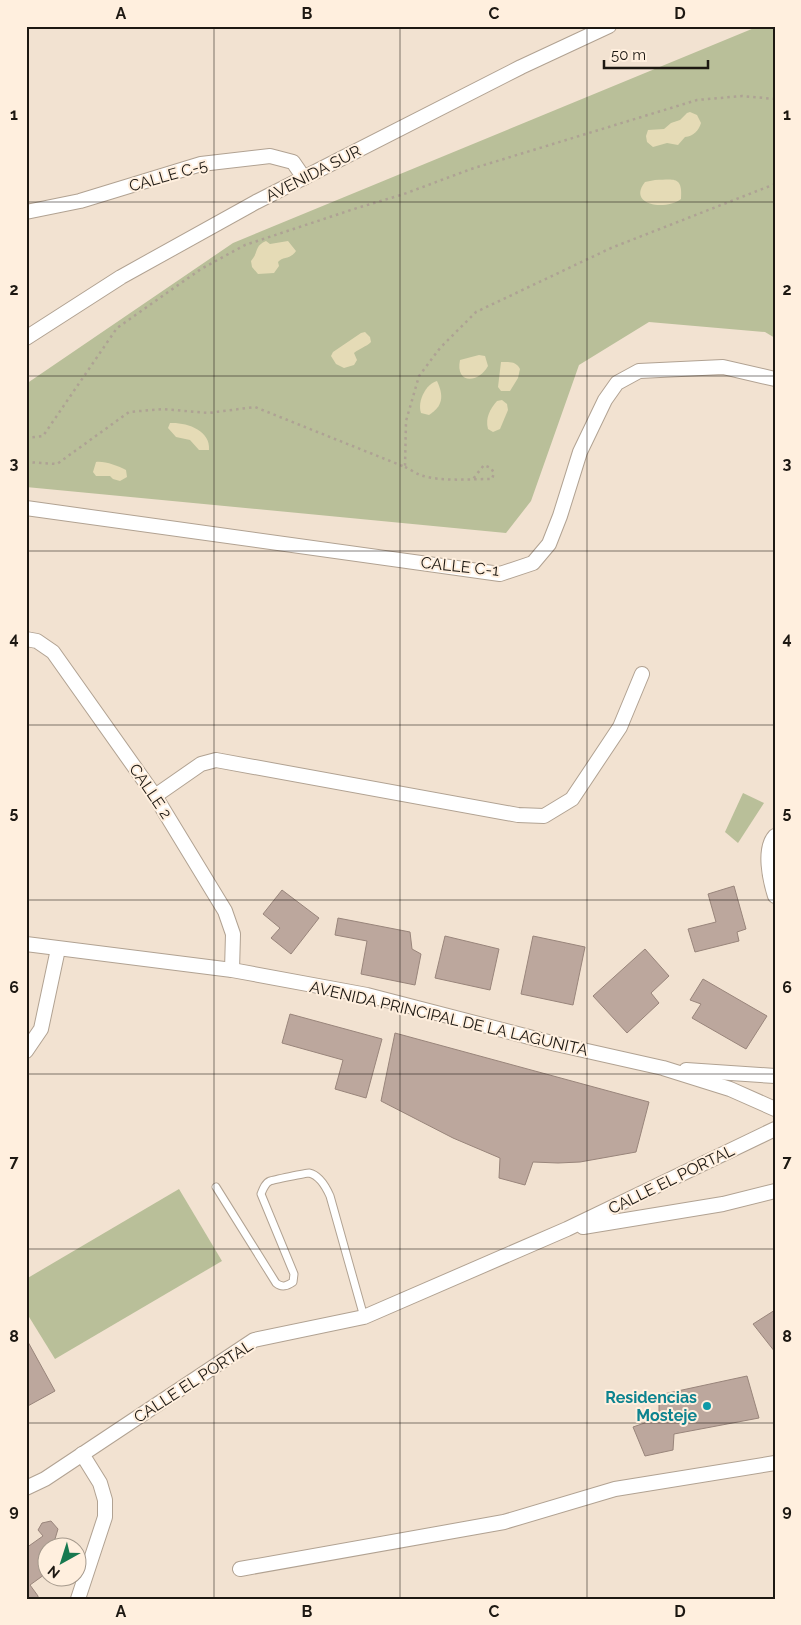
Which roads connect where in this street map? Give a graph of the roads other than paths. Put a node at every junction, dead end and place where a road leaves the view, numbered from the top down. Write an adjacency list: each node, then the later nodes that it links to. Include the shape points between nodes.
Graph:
1 (609, 26): 2 (street, AVENIDA SUR)
2 (304, 178): 3 (street, CALLE C-5, via 293,162 270,156 201,164 80,202); 4 (street, AVENIDA SUR, via 121,277)
3 (26, 212)
4 (26, 338)
5 (775, 379): 6 (street, CALLE C-1, via 723,368 639,371 617,383 605,400 580,452 548,544 533,563 500,574)
6 (26, 508)
7 (26, 639): 9 (street, CALLE 2, via 38,641 53,652)
8 (642, 674): 9 (street, via 620,727 572,799 544,816 518,815 216,760 201,764)
9 (155, 796): 14 (street, CALLE 2, via 225,910 232,934)
10 (775, 836): 11 (street, via 770,841 768,873)
11 (775, 896)
12 (26, 944): 13 (street, AVENIDA PRINCIPAL DE LA LAGUNITA)
13 (58, 949): 14 (street, AVENIDA PRINCIPAL DE LA LAGUNITA); 15 (street, via 41,1028)
14 (232, 970): 16 (street, AVENIDA PRINCIPAL DE LA LAGUNITA, via 366,995)
15 (26, 1051)
16 (663, 1068): 17 (street, AVENIDA PRINCIPAL DE LA LAGUNITA); 18 (street, AVENIDA PRINCIPAL DE LA LAGUNITA, via 730,1089)
17 (775, 1076)
18 (775, 1109)
19 (775, 1129): 22 (street, CALLE EL PORTAL)
20 (216, 1187): 23 (lane, via 276,1283 284,1286 293,1282 294,1274 261,1194 263,1187 269,1181 309,1173 317,1178 330,1196)
21 (775, 1191): 22 (street, CALLE EL PORTAL, via 723,1204)
22 (567, 1229): 23 (street, CALLE EL PORTAL)
23 (364, 1317): 24 (street, CALLE EL PORTAL, via 254,1340)
24 (82, 1454): 26 (street, CALLE EL PORTAL); 28 (street, via 100,1483 105,1517)
25 (775, 1463): 27 (street, via 615,1489 504,1522)
26 (26, 1488)
27 (240, 1569)
28 (78, 1599)

